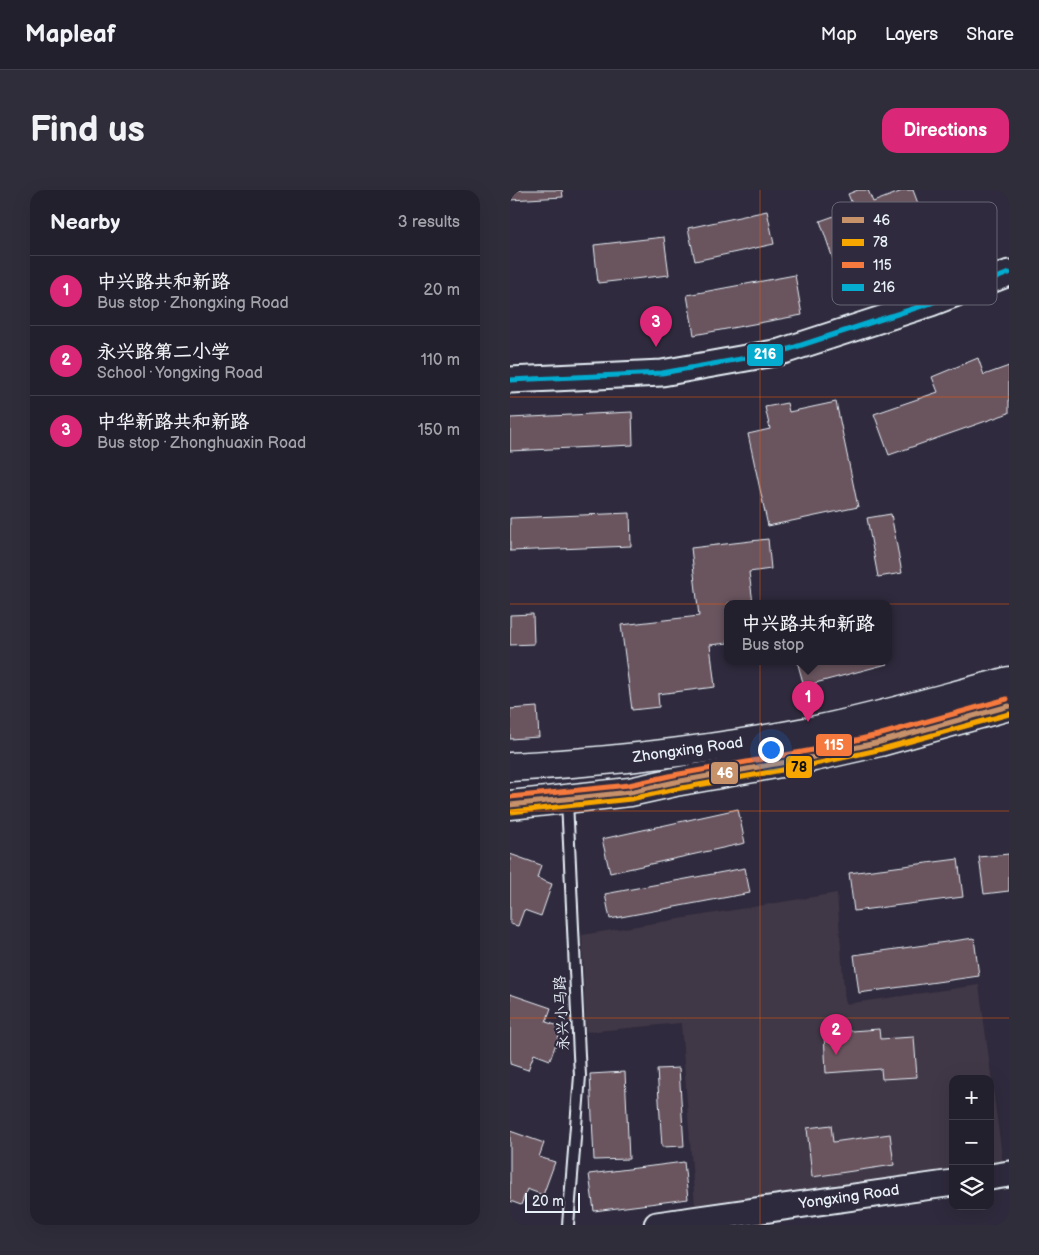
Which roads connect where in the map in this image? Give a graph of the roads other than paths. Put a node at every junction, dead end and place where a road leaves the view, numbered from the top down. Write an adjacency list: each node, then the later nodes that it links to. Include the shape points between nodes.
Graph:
1 (1009, 273): 2 (street)
2 (997, 278)
3 (925, 305): 4 (street, via 780,352 662,373)
4 (510, 380)
5 (1009, 681): 7 (main road, Zhongxing Road, via 842,724 752,741 637,758)
6 (1009, 706): 8 (main road, Zhongxing Road, via 814,757 630,792)
7 (510, 767)
8 (567, 800): 9 (main road, Zhongxing Road); 13 (lane, 永兴小马路, via 580,1076)
9 (510, 805)
10 (1009, 1174): 11 (street)
11 (994, 1176)
12 (949, 1184): 14 (street, Yongxing Road)
13 (568, 1225)
14 (657, 1225)

